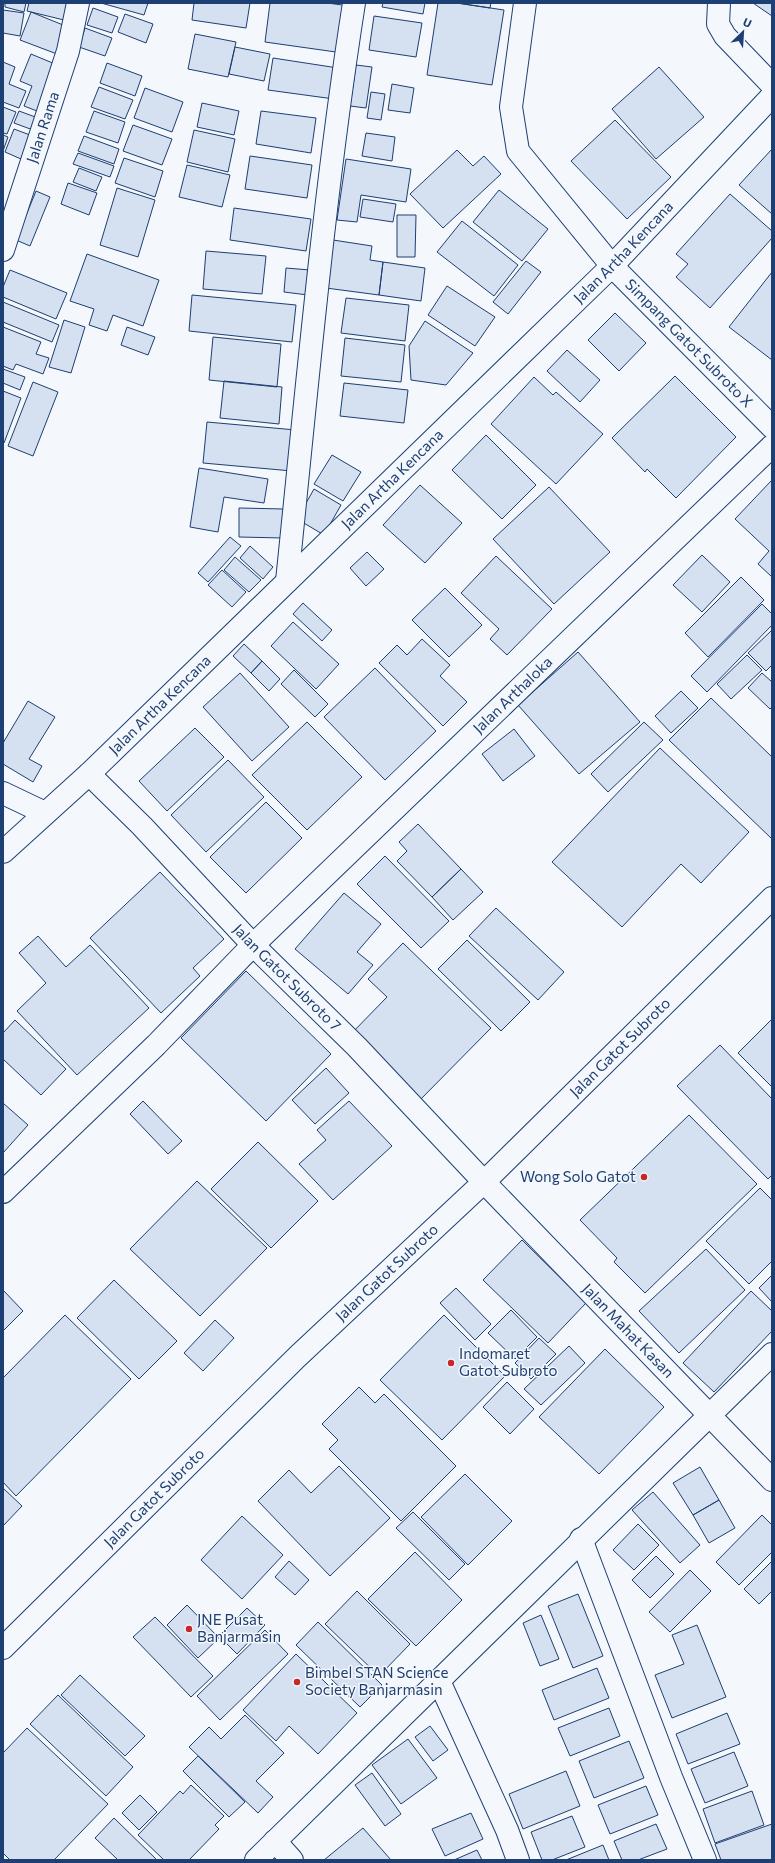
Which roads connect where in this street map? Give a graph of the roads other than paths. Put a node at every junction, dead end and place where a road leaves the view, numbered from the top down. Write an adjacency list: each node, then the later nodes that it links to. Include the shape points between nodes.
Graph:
1 (78, 3): 7 (street, Jalan Rama, via 68,51)
2 (354, 3): 11 (street, via 327,210)
3 (525, 3): 8 (street, Simpang Gatot Subroto X, via 511,107 518,151)
4 (719, 3): 5 (street, via 718,24 725,36)
5 (772, 85)
6 (772, 96): 8 (street, Jalan Artha Kencana)
7 (3, 250)
8 (612, 266): 9 (street, Simpang Gatot Subroto X); 11 (street, Jalan Artha Kencana)
9 (772, 427)
10 (772, 446): 17 (street, Jalan Arthaloka)
11 (286, 581): 12 (street, Jalan Artha Kencana)
12 (89, 774): 14 (street, Jalan Artha Kencana); 17 (street, Jalan Gatot Subroto 7, via 142,826)
13 (3, 793): 14 (street)
14 (44, 813): 15 (street, Jalan Artha Kencana)
15 (3, 852)
16 (772, 898): 18 (street, Jalan Gatot Subroto)
17 (253, 945): 18 (street, Jalan Gatot Subroto 7, via 357,1047); 19 (street, Jalan Arthaloka, via 156,1045)
18 (484, 1182): 21 (street, Jalan Mahat Kasan); 24 (street, Jalan Gatot Subroto, via 297,1357)
19 (3, 1192)
20 (772, 1354): 21 (street)
21 (710, 1414): 22 (street, Jalan Mahat Kasan); 23 (street)
22 (772, 1480)
23 (581, 1539): 25 (street); 30 (street)
24 (3, 1648)
25 (439, 1681): 26 (street); 29 (street, via 507,1830)
26 (275, 1841): 27 (street); 28 (street)
27 (256, 1860)
28 (292, 1860)
29 (518, 1860)
30 (705, 1860)

